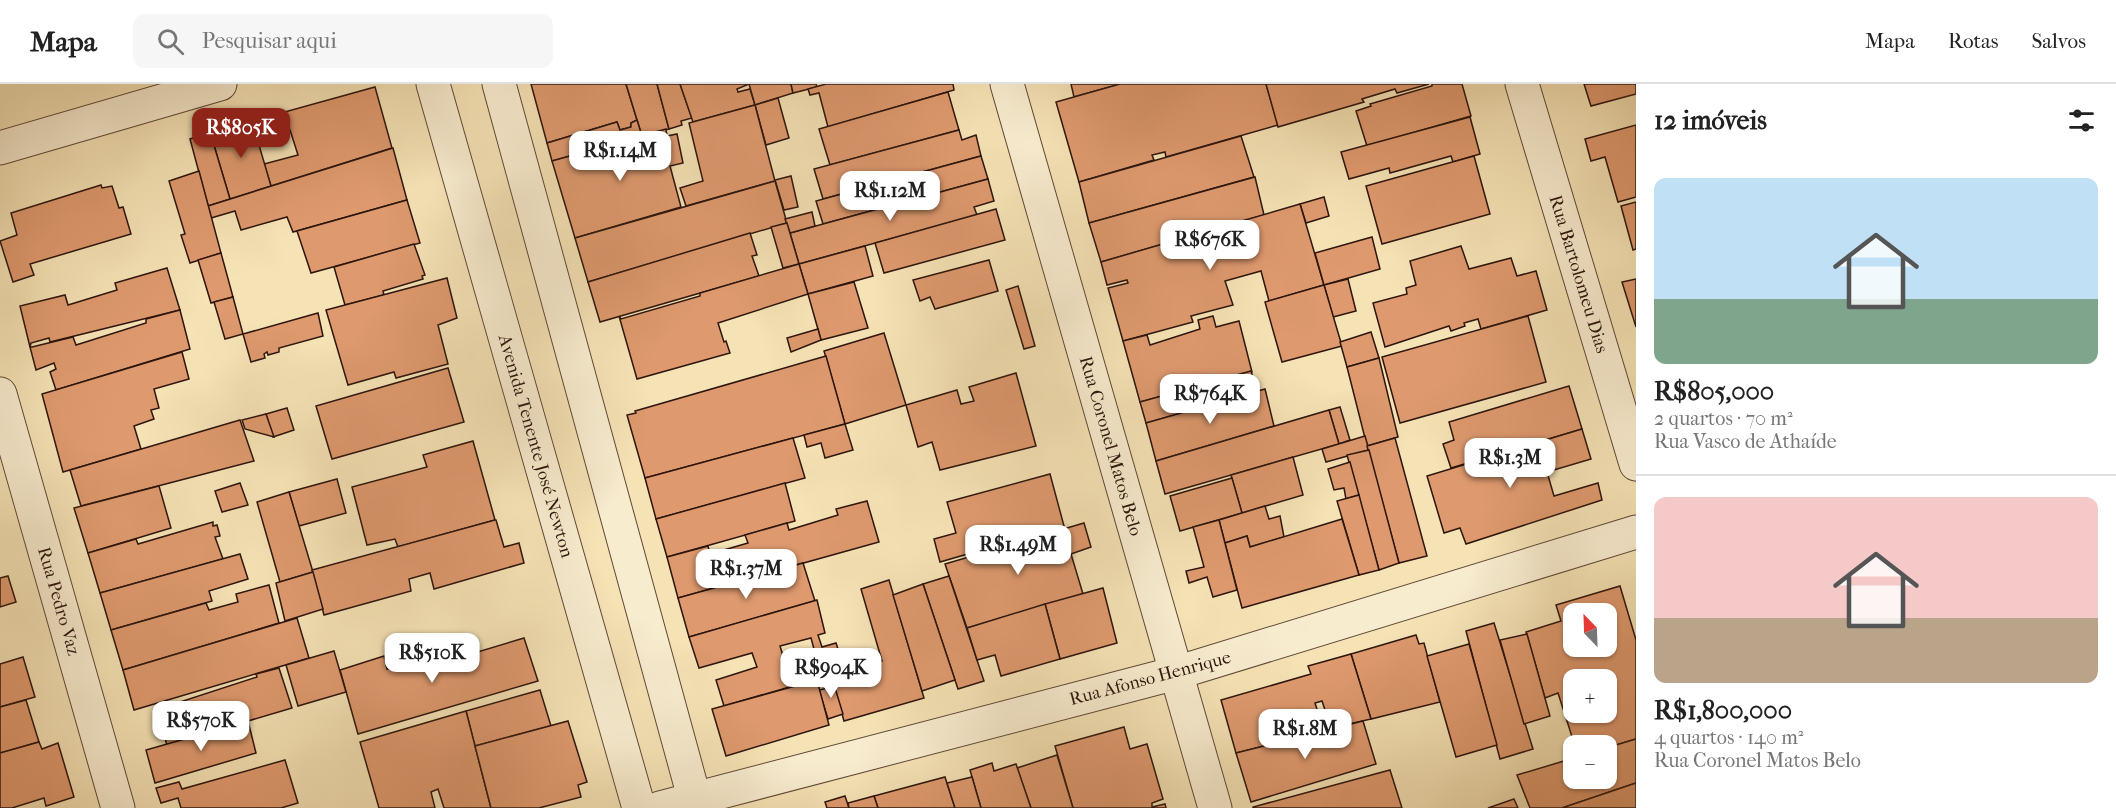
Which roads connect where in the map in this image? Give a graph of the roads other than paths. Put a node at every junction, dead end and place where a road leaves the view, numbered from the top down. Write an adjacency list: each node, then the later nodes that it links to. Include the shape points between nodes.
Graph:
1 (220, 84): 6 (street)
2 (433, 84): 13 (street, Avenida Tenente José Newton)
3 (499, 84): 11 (street)
4 (1007, 84): 10 (street, Rua Coronel Matos Belo)
5 (1522, 84): 8 (street, Rua Bartolomeu Dias)
6 (0, 148)
7 (0, 394): 12 (street, Rua Pedro Vaz)
8 (1636, 464)
9 (1636, 532): 10 (street, Rua Afonso Henrique)
10 (1176, 673): 11 (street, Rua Afonso Henrique); 15 (street, Rua Coronel Matos Belo)
11 (695, 803): 14 (street, Rua Afonso Henrique)
12 (118, 808)
13 (639, 808)
14 (660, 808)
15 (1215, 808)

